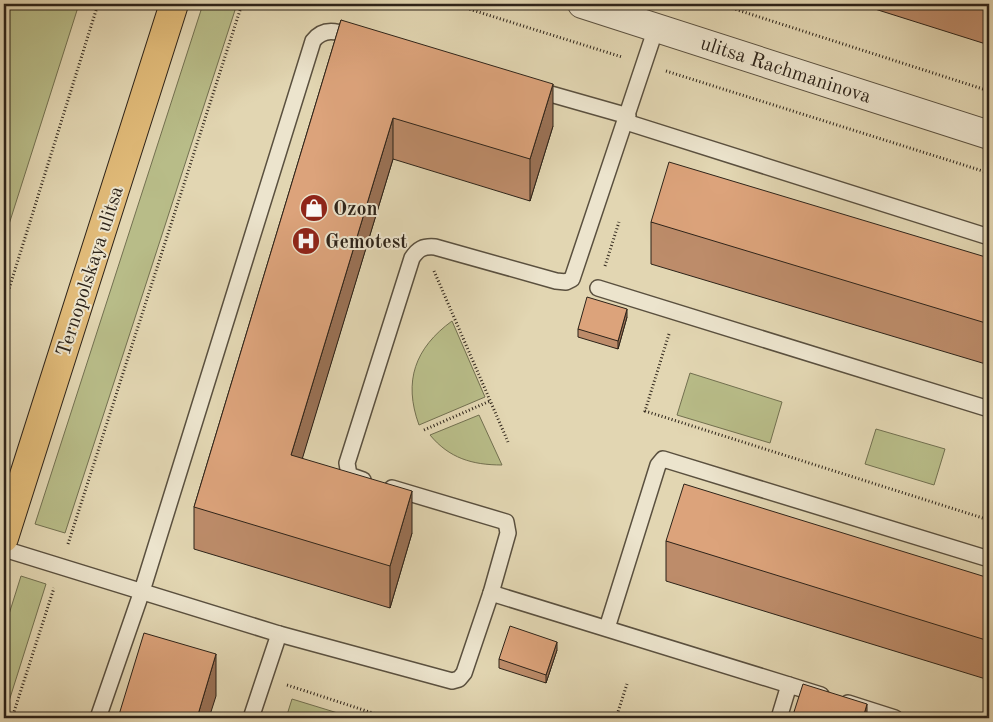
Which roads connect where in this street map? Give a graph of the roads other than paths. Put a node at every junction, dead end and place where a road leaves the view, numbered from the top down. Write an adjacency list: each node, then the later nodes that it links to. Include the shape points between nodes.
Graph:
1 (174, 4): 12 (main road, Ternopolskaya ulitsa)
2 (582, 4): 3 (street, ulitsa Rachmaninova)
3 (622, 10): 4 (street, ulitsa Rachmaninova)
4 (656, 28): 7 (lane); 8 (street, ulitsa Rachmaninova)
5 (374, 42): 15 (lane, via 326,31 313,40)
6 (515, 83): 7 (lane)
7 (627, 119): 9 (lane); 16 (lane, via 572,279 556,281 435,247 417,250 346,470 355,478 506,522 508,533)
8 (989, 135)
9 (989, 237)
10 (598, 288): 11 (lane)
11 (989, 409)
12 (4, 538)
13 (4, 549): 15 (lane)
14 (989, 559): 17 (lane, via 666,458 660,461)
15 (142, 591): 18 (lane); 20 (lane)
16 (491, 593): 17 (lane); 18 (lane, via 464,672 459,679 452,681)
17 (607, 628): 19 (lane)
18 (279, 634): 21 (lane)
19 (789, 685): 22 (lane); 23 (lane)
20 (98, 718)
21 (252, 718)
22 (779, 718)
23 (895, 718)

